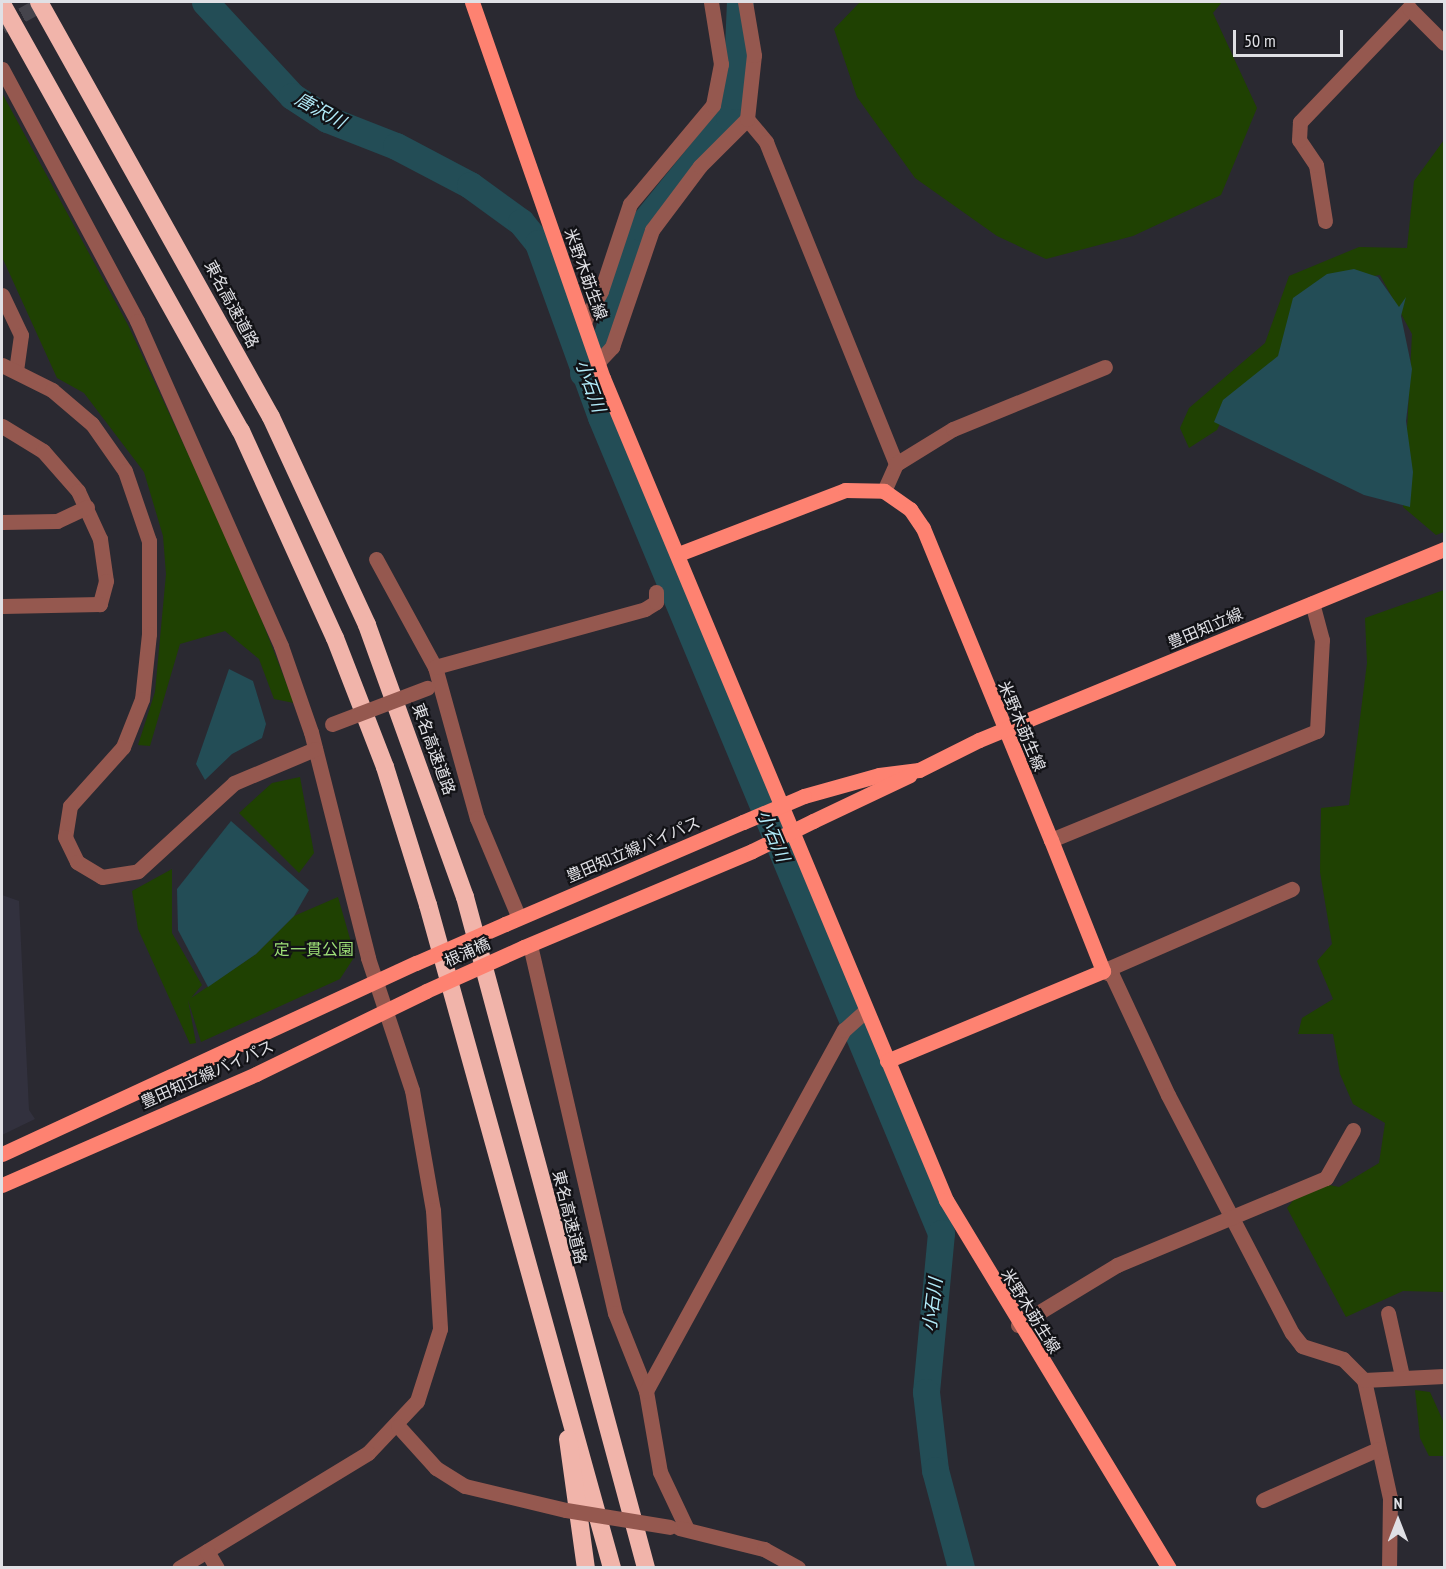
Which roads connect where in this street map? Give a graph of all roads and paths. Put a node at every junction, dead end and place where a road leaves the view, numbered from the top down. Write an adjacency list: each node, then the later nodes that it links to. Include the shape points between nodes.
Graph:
1 (39, 2): 53 (highway, 東名高速道路, via 271,417 367,625 465,897 568,1293)
2 (472, 2): 11 (main road, 米野木莇生線)
3 (711, 2): 11 (street, via 721,50 713,105 630,204 601,291)
4 (745, 2): 8 (street, via 754,55)
5 (2, 4): 52 (highway, via 231,412 335,638 385,767 428,905)
6 (1444, 44): 9 (street, via 1409,8 1300,122 1299,140 1316,165)
7 (2, 69): 29 (street, via 137,321 265,606)
8 (747, 119): 12 (street, via 700,166 652,230 612,347); 16 (street, via 766,142)
9 (1325, 220)
10 (2, 295): 14 (street, via 21,335)
11 (584, 322): 12 (main road, 米野木莇生線)
12 (598, 362): 21 (main road, 米野木莇生線)
13 (1105, 367): 16 (street, via 953,429)
14 (9, 368): 30 (street, via 71,405 110,447 129,481 149,541 150,612 142,699 119,752 70,806 65,837 77,862 102,877 138,871 234,783)
15 (2, 426): 18 (street, via 56,463)
16 (896, 464): 17 (street)
17 (884, 491): 21 (main road, via 845,490); 28 (main road, 米野木莇生線, via 910,509 924,528)
18 (87, 507): 19 (street, via 57,521); 25 (street, via 104,557 105,601)
19 (2, 522)
20 (1444, 549): 24 (main road, 豊田知立線)
21 (681, 553): 41 (main road, 米野木莇生線)
22 (376, 560): 26 (street)
23 (656, 592): 26 (street, via 656,602 645,609)
24 (1312, 603): 28 (main road, 豊田知立線); 33 (street, via 1322,640 1317,731)
25 (2, 606)
26 (435, 667): 27 (street)
27 (432, 686): 29 (street, bridge); 35 (street)
28 (1003, 730): 31 (main road, 豊田知立線); 33 (main road, 米野木莇生線)
29 (311, 732): 30 (street)
30 (315, 749): 38 (street)
31 (920, 770): 32 (main road, 豊田知立線, via 879,774); 36 (main road, 豊田知立線, bridge, via 752,850)
32 (804, 796): 35 (main road, 豊田知立線バイパス, bridge)
33 (1051, 840): 37 (main road, 米野木莇生線)
34 (1292, 890): 37 (street)
35 (512, 921): 38 (main road, 根浦橋, bridge)
36 (527, 946): 39 (main road, 根浦橋, bridge); 54 (street, via 615,1313)
37 (1103, 971): 42 (main road); 46 (street, via 1112,975)
38 (376, 981): 40 (street); 44 (main road, 豊田知立線バイパス)
39 (426, 991): 40 (main road, 豊田知立線バイパス)
40 (386, 1010): 45 (main road, 豊田知立線バイパス, via 256,1074); 55 (street, via 423,1148 441,1309 428,1378)
41 (862, 1013): 42 (main road, 米野木莇生線); 54 (street, via 844,1030)
42 (887, 1061): 48 (main road, 米野木莇生線, via 959,1228)
43 (1353, 1130): 46 (street, via 1326,1178)
44 (2, 1154)
45 (2, 1185)
46 (1231, 1216): 48 (street, via 1117,1265); 51 (street, via 1302,1346 1342,1359)
47 (1388, 1313): 49 (street)
48 (1018, 1325): 67 (main road, 米野木莇生線)
49 (1402, 1376): 50 (street); 51 (street)
50 (1444, 1376)
51 (1364, 1380): 56 (street)
52 (561, 1381): 62 (highway); 63 (highway)
53 (597, 1382): 64 (highway, 東名高速道路); 65 (highway)
54 (646, 1391): 58 (street, via 660,1472)
55 (398, 1426): 58 (street, bridge, via 436,1468 465,1486 566,1510); 59 (street, via 359,1459)
56 (1378, 1449): 57 (street); 68 (street, via 1390,1498)
57 (1263, 1500)
58 (687, 1529): 66 (street, via 764,1549)
59 (207, 1551): 60 (street); 61 (street)
60 (179, 1568)
61 (217, 1568)
62 (586, 1568)
63 (612, 1568)
64 (646, 1568)
65 (655, 1568)
66 (798, 1568)
67 (1169, 1568)
68 (1389, 1568)

